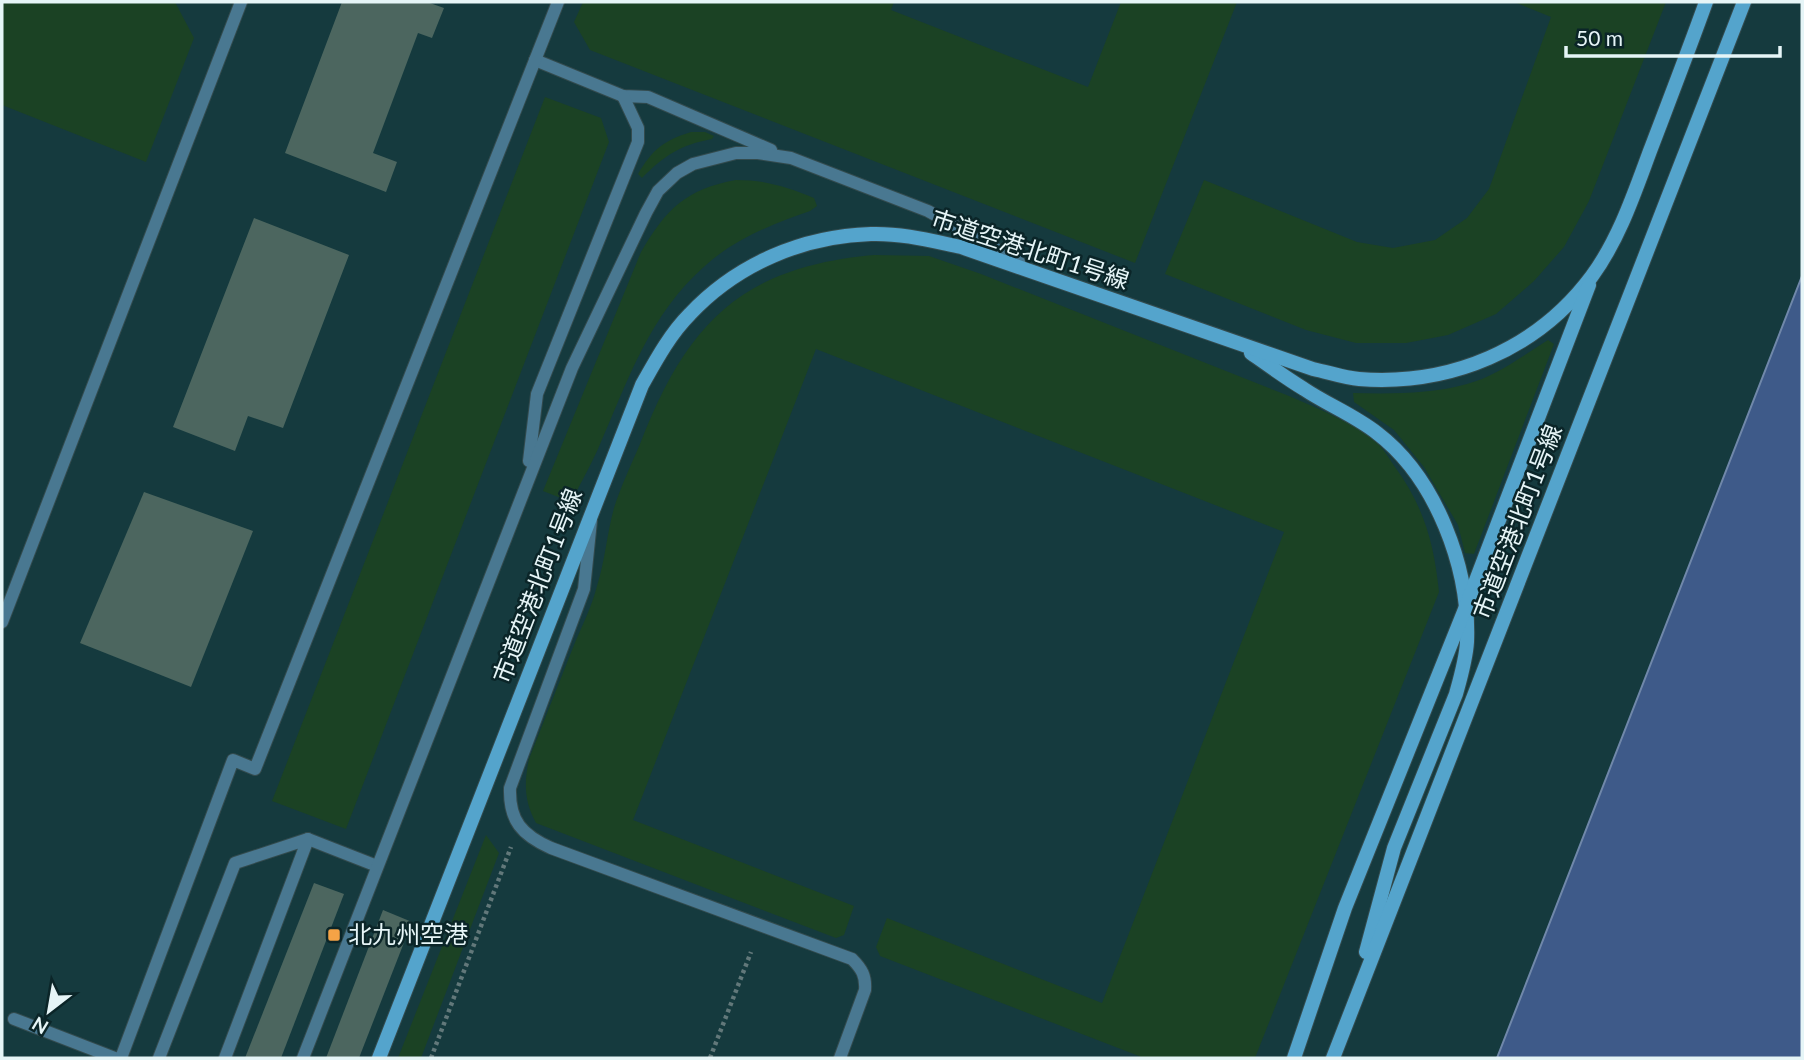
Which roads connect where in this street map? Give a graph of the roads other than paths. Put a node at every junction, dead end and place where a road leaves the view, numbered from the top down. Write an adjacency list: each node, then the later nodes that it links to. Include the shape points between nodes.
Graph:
1 (239, 2): 14 (lane)
2 (558, 2): 5 (lane)
3 (1706, 2): 9 (street, 市道空港北町1号線, via 1632,198)
4 (1744, 2): 18 (street, 市道空港北町1号線)
5 (536, 60): 6 (lane); 20 (lane, via 256,769 233,760)
6 (623, 96): 7 (lane, via 648,97); 11 (lane, via 638,128 638,142 537,394)
7 (791, 158): 8 (lane, via 928,211); 11 (lane, via 758,153 713,157 677,173 659,191 572,368)
8 (1039, 274): 10 (street, 市道空港北町1号線); 12 (street, 市道空港北町1号線, via 961,247 873,234 830,238 752,265 719,286 688,315 663,348 642,385)
9 (1592, 275): 10 (street, 市道空港北町1号線, via 1571,302 1538,331 1499,356 1453,372 1409,379 1357,379); 13 (street)
10 (1238, 345): 13 (street, via 1379,434 1405,460 1446,525)
11 (527, 480): 16 (lane)
12 (593, 510): 24 (street, 市道空港北町1号線); 25 (lane, via 584,589 510,788 514,819 535,840 551,848 852,959 865,979 865,990)
13 (1465, 609): 18 (street, via 1464,667 1394,848); 26 (street, via 1345,908)
14 (2, 622)
15 (308, 839): 16 (lane); 21 (lane, via 235,863); 22 (lane)
16 (377, 866): 23 (lane)
17 (14, 1019): 19 (lane)
18 (1347, 1022): 27 (street, 市道空港北町1号線)
19 (115, 1058)
20 (121, 1058)
21 (159, 1058)
22 (225, 1058)
23 (303, 1058)
24 (379, 1058)
25 (840, 1058)
26 (1294, 1058)
27 (1333, 1058)

